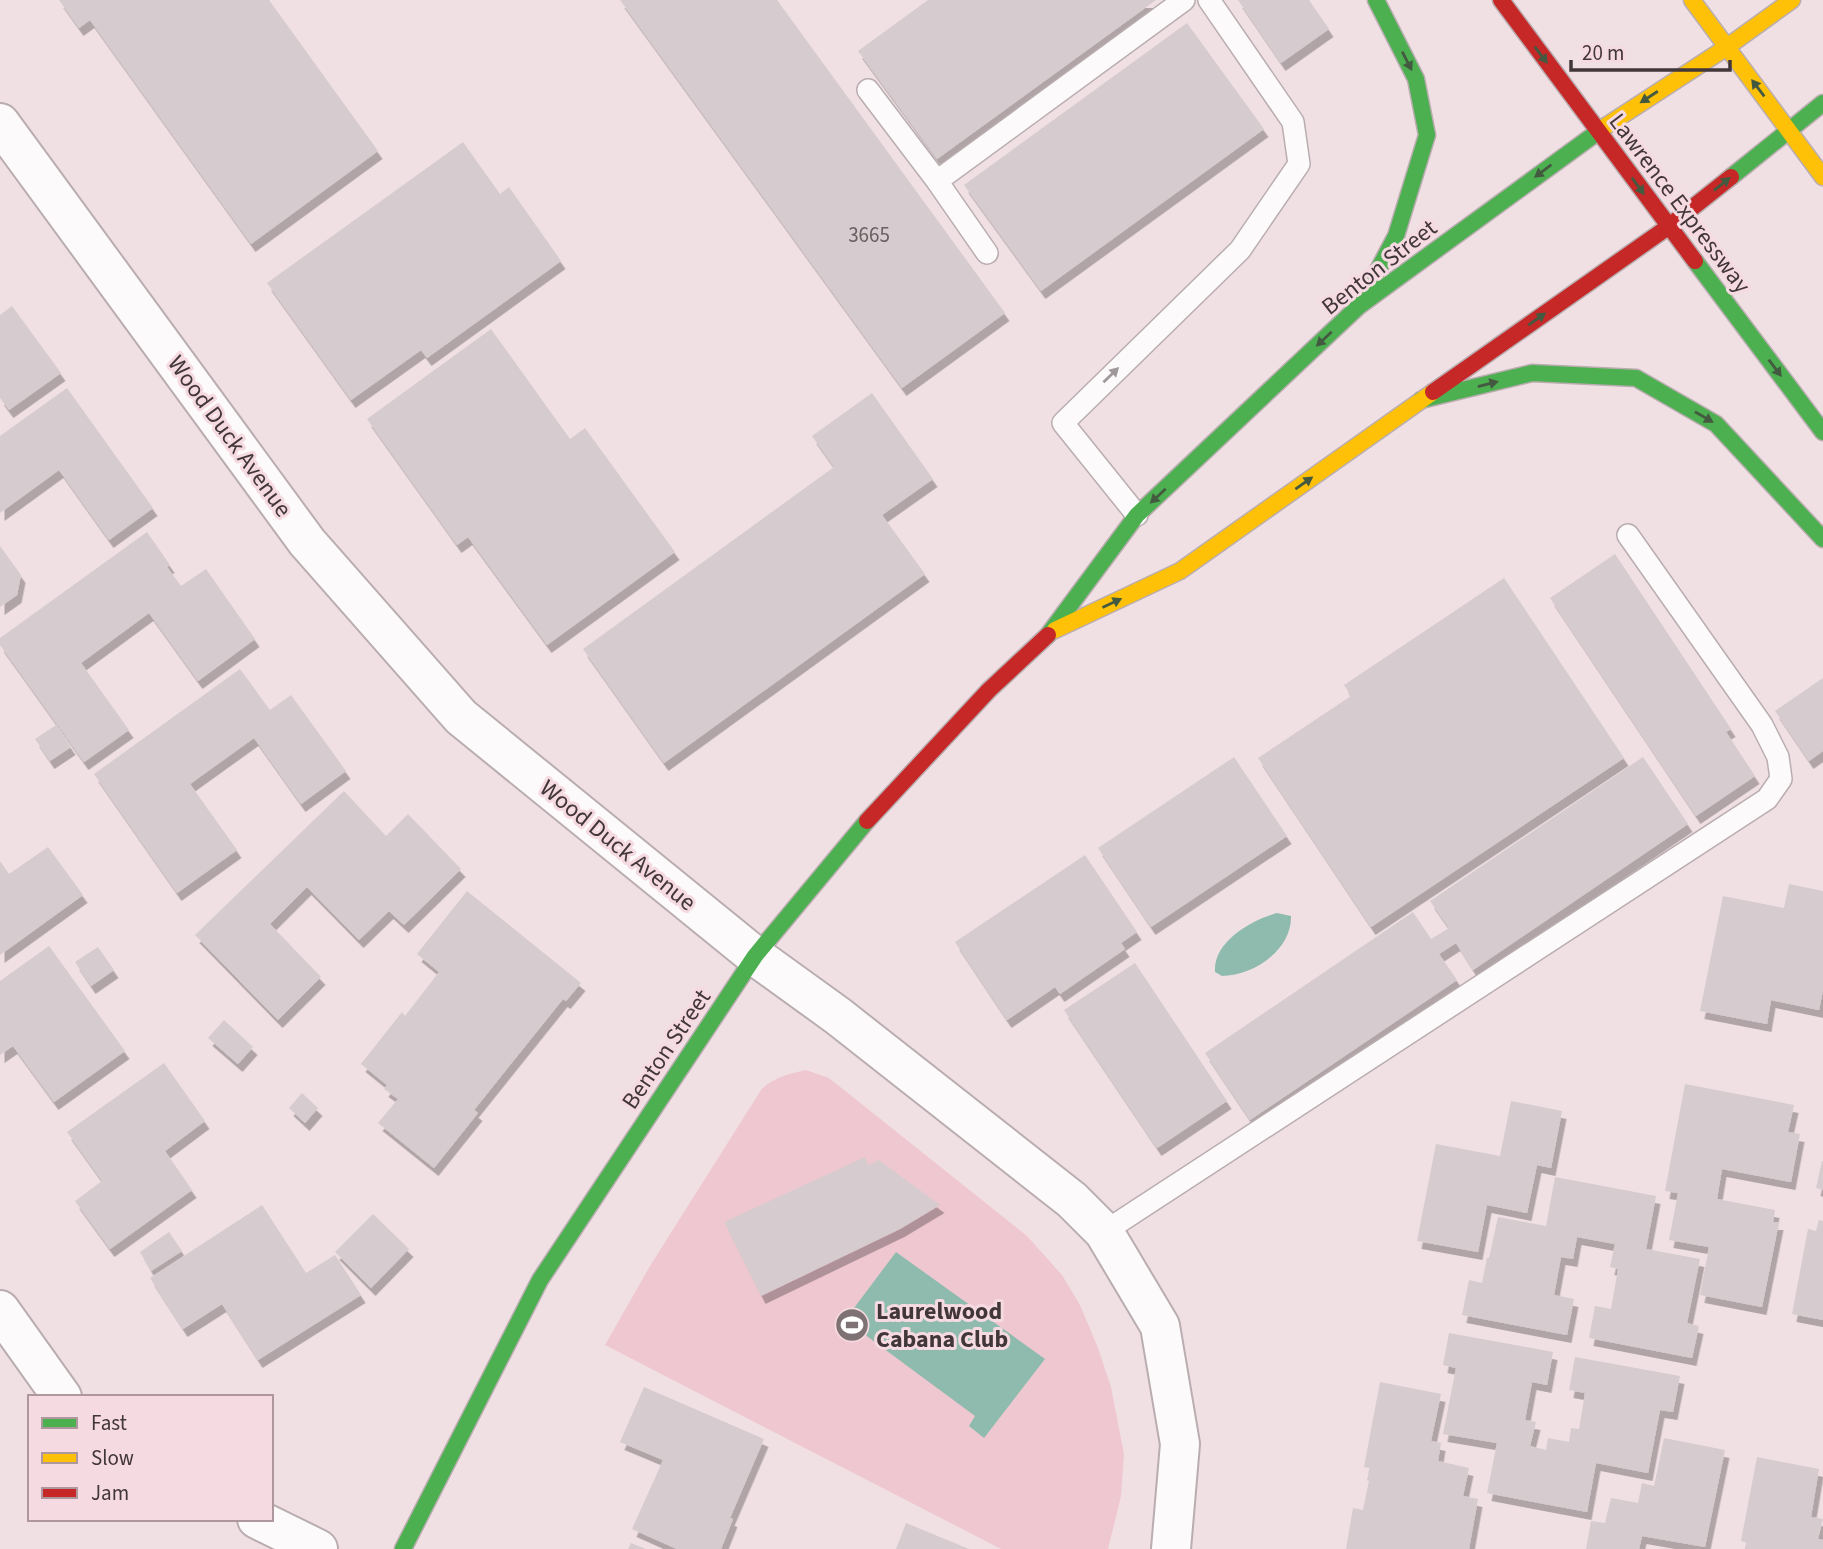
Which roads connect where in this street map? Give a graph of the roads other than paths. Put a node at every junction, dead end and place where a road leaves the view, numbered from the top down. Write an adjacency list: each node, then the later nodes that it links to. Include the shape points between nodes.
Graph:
1 (1184, 0): 14 (lane)
2 (1209, 0): 20 (lane, one-way to 2, via 1062,422 1240,250 1298,164 1293,122)
3 (1376, 0): 17 (main road, one-way to 17, via 1416,79 1427,135 1396,236)
4 (1501, 0): 12 (main road, Lawrence Expressway, one-way to 12)
5 (1692, 0): 7 (main road)
6 (1792, 0): 7 (main road, Benton Street)
7 (1727, 47): 11 (main road, one-way to 7); 12 (main road, Benton Street, one-way to 12)
8 (868, 90): 14 (lane)
9 (1823, 103): 11 (main road, Benton Street)
10 (0, 122): 24 (street, Wood Duck Avenue, via 307,541 461,717)
11 (1789, 130): 13 (main road); 15 (main road, Benton Street, one-way to 11)
12 (1598, 131): 15 (main road, Lawrence Expressway, one-way to 15); 17 (main road, Benton Street, one-way to 17)
13 (1823, 177)
14 (937, 181): 16 (lane)
15 (1668, 227): 18 (main road, Benton Street, one-way to 15); 19 (main road, Lawrence Expressway, one-way to 19)
16 (987, 253)
17 (1359, 306): 20 (main road, Benton Street, one-way to 20)
18 (1422, 400): 22 (main road, one-way to 22, via 1532,373 1636,378 1716,424); 23 (main road, Benton Street, one-way to 18, via 1180,571)
19 (1823, 432)
20 (1138, 515): 23 (main road, Benton Street)
21 (1628, 535): 25 (lane, via 1762,725 1778,757 1781,779 1767,799)
22 (1823, 539)
23 (1050, 633): 24 (main road, Benton Street, via 869,819)
24 (755, 956): 25 (street, Wood Duck Avenue, via 1072,1200); 30 (main road, Benton Street, via 540,1280)
25 (1104, 1232): 31 (street, Wood Duck Avenue, via 1160,1326 1180,1444)
26 (0, 1310): 27 (street)
27 (61, 1395)
28 (261, 1521): 29 (street)
29 (318, 1549)
30 (402, 1549)
31 (1171, 1549)

